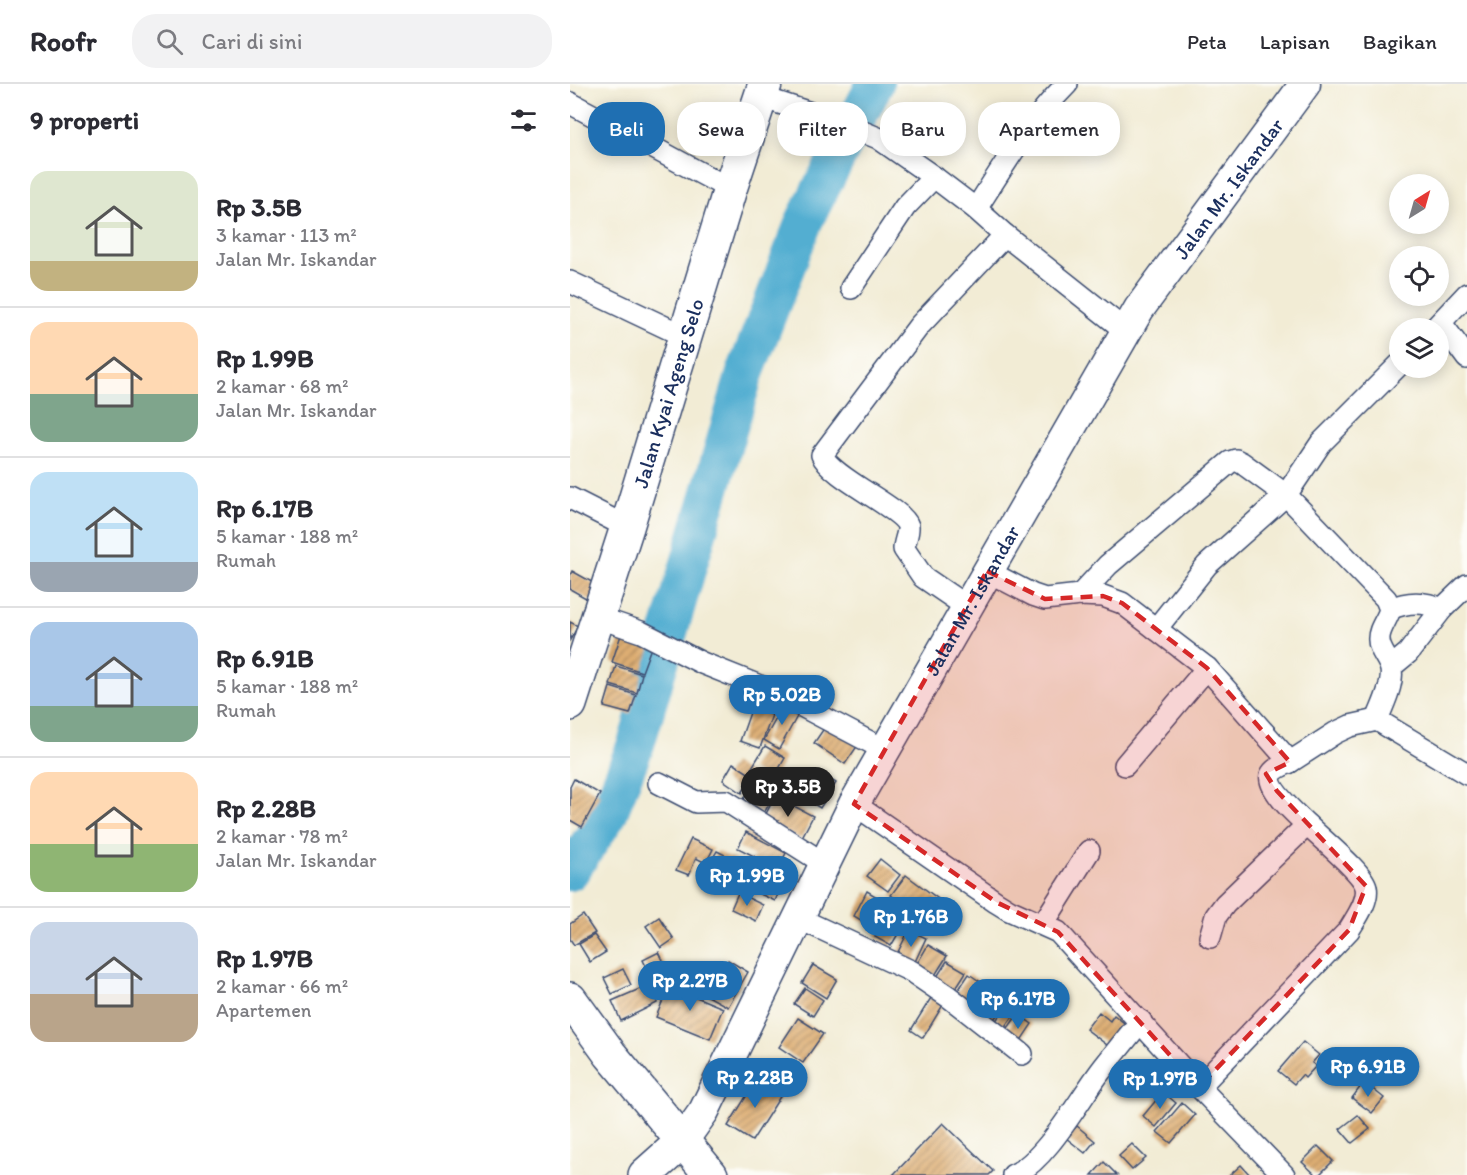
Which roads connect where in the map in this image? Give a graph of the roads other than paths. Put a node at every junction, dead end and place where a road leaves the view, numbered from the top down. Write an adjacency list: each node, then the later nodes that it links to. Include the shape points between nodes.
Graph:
1 (1067, 84): 7 (street, via 1022,137)
2 (1305, 84): 13 (main road, Jalan Mr. Iskandar)
3 (763, 91): 5 (street, via 878,138); 6 (main road, Jalan Kyai Ageng Selo)
4 (570, 103): 6 (street)
5 (934, 177): 7 (street); 10 (street, via 905,207)
6 (730, 189): 14 (main road, Jalan Kyai Ageng Selo)
7 (976, 209): 8 (street)
8 (1005, 235): 13 (street); 24 (street, via 919,326 822,454 831,466 904,522 908,529 904,549 924,577)
9 (570, 282): 14 (street)
10 (851, 288)
11 (1467, 294): 12 (street)
12 (1445, 318)
13 (1126, 331): 21 (main road, Jalan Mr. Iskandar)
14 (684, 336): 20 (main road, Jalan Kyai Ageng Selo)
15 (1449, 338): 16 (street)
16 (1467, 358)
17 (1389, 375): 18 (street, via 1321,443)
18 (1286, 495): 23 (street, via 1234,460 1108,565); 25 (street, via 1381,592); 28 (street, via 1207,566)
19 (570, 498): 20 (street)
20 (627, 527): 27 (main road, Jalan Kyai Ageng Selo)
21 (987, 571): 23 (street, via 1045,599); 24 (main road, Jalan Mr. Iskandar)
22 (1467, 585): 26 (street)
23 (1080, 596): 28 (street, via 1103,596 1122,603)
24 (967, 607): 33 (main road, Jalan Mr. Iskandar)
25 (1390, 609): 26 (street, via 1422,602); 29 (street, via 1379,640)
26 (1442, 609): 29 (street, via 1408,653)
27 (597, 617): 31 (main road, Jalan Kyai Ageng Selo); 33 (street, via 641,632 702,663 777,693)
28 (1156, 629): 30 (street)
29 (1391, 667): 32 (street, via 1390,683)
30 (1207, 668): 34 (street); 35 (street)
31 (570, 704)
32 (1377, 720): 34 (street, via 1335,733); 36 (street)
33 (885, 750): 38 (main road, Jalan Mr. Iskandar)
34 (1290, 762): 39 (street, via 1274,770 1271,783)
35 (1125, 765)
36 (1467, 774)
37 (659, 783): 41 (street, via 696,802 726,801)
38 (854, 804): 41 (main road, Jalan Mr. Iskandar); 43 (street, via 996,902)
39 (1307, 825): 44 (street, via 1225,904 1216,916); 48 (street, via 1358,873 1366,886 1360,912 1349,930)
40 (1089, 851): 43 (street)
41 (825, 864): 42 (main road, Jalan Mr. Iskandar)
42 (798, 918): 47 (street, via 911,971); 49 (main road, Jalan Mr. Iskandar, via 704,1112)
43 (1043, 924): 46 (street, via 1058,932)
44 (1210, 937)
45 (570, 999): 49 (main road)
46 (1141, 1022): 48 (street); 52 (street, via 1063,1126 1027,1167)
47 (1022, 1054)
48 (1199, 1087): 53 (street)
49 (682, 1142): 50 (main road); 51 (main road)
50 (645, 1175)
51 (711, 1175)
52 (1013, 1175)
53 (1284, 1175)

